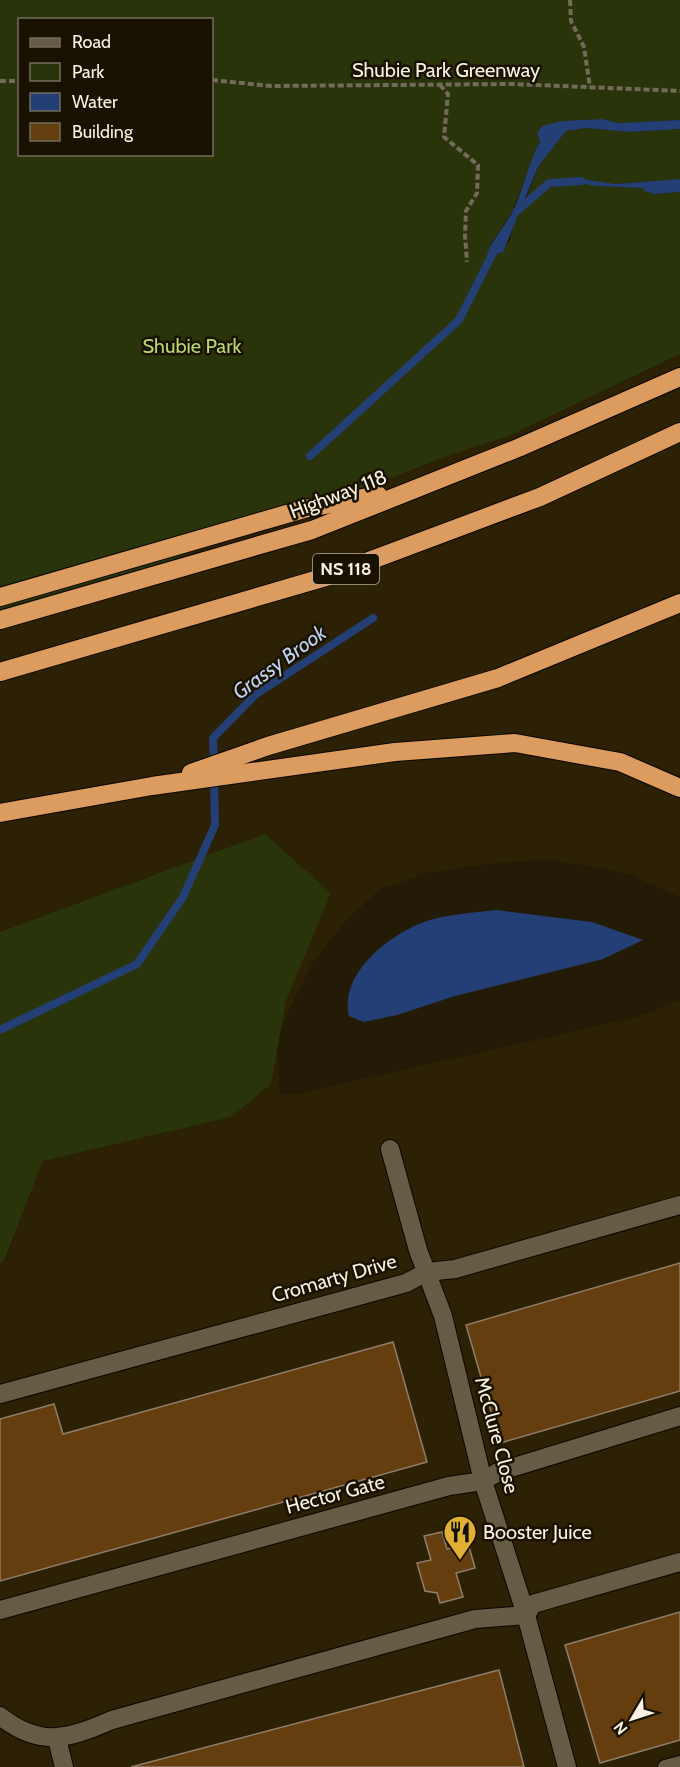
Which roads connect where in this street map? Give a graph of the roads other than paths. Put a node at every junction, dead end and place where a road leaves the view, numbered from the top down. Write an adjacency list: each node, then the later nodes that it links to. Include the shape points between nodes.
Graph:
1 (680, 377): 3 (highway, Highway 118 / NS 118)
2 (680, 432): 7 (highway, NS 118, via 540,497 329,576)
3 (418, 487): 4 (highway, via 304,509); 6 (highway, Highway 118 / NS 118, via 312,531)
4 (0, 597)
5 (680, 603): 8 (highway, via 498,678 268,746)
6 (0, 620)
7 (0, 672)
8 (182, 779): 9 (highway, via 395,752 515,743 620,762); 10 (highway)
9 (680, 788)
10 (0, 813)
11 (390, 1149): 13 (street, McClure Close)
12 (680, 1205): 13 (street, Cromarty Drive, via 455,1269)
13 (427, 1272): 14 (street, Cromarty Drive, via 406,1283); 16 (street, McClure Close, via 443,1316)
14 (0, 1394)
15 (680, 1416): 16 (street, Hector Gate, via 498,1472)
16 (483, 1481): 18 (street, Hector Gate, via 449,1486); 19 (street, McClure Close)
17 (680, 1562): 19 (street, via 533,1604)
18 (0, 1610)
19 (526, 1615): 21 (street, via 475,1619 111,1720); 24 (street, McClure Close)
20 (0, 1716): 21 (street, via 29,1734)
21 (57, 1739): 23 (street)
22 (680, 1763): 25 (lane)
23 (64, 1767)
24 (567, 1767)
25 (665, 1767)

